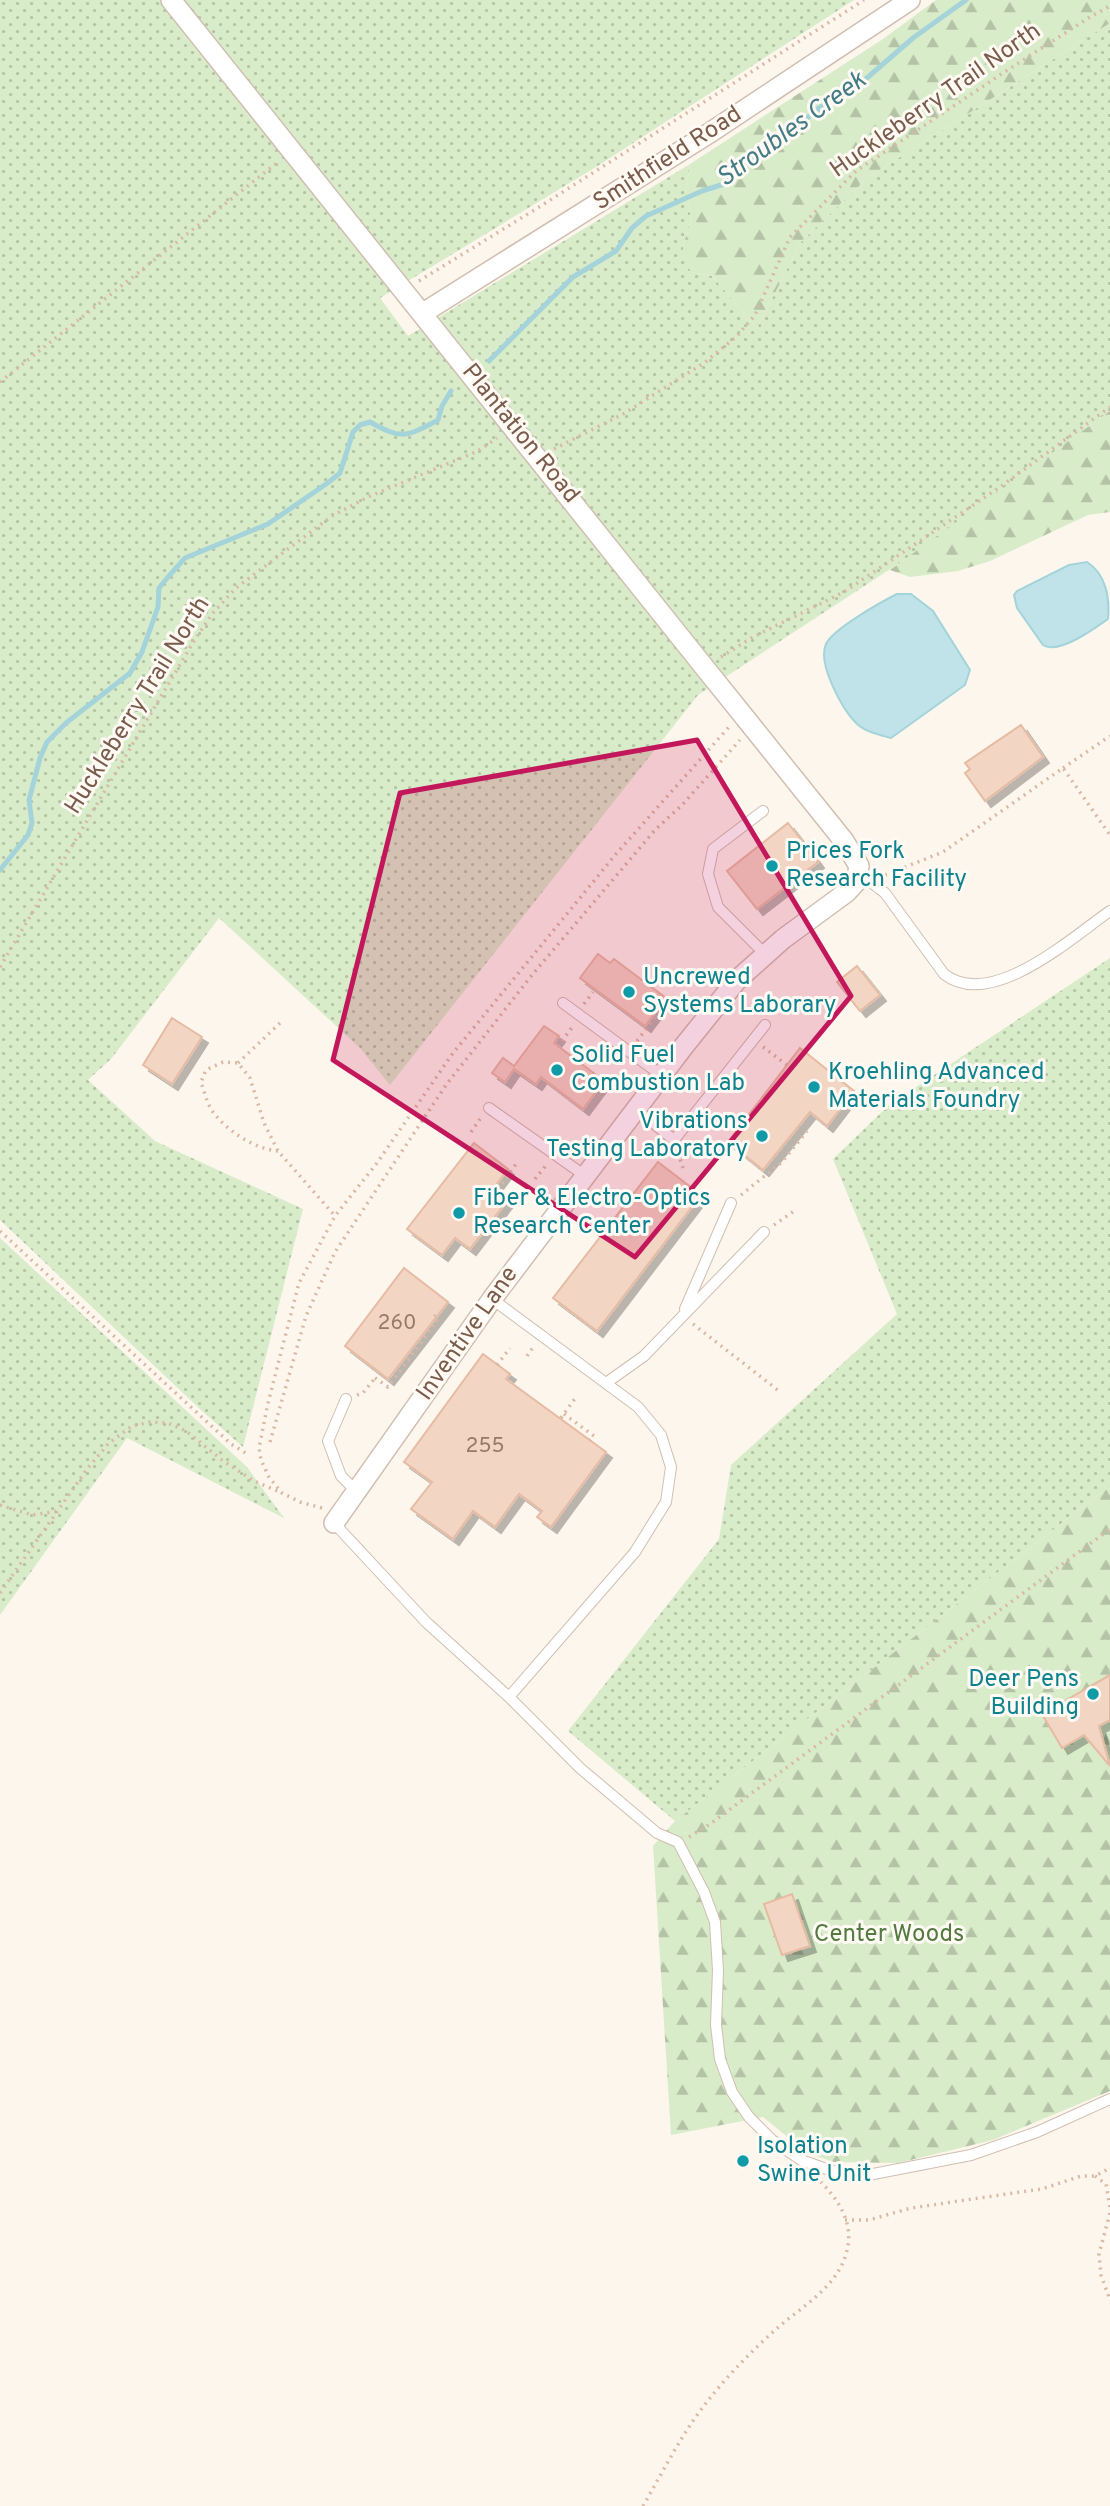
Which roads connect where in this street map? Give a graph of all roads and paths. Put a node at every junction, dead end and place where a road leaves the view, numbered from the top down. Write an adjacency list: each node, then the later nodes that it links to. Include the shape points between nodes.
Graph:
1 (172, 0): 5 (street, Plantation Road)
2 (864, 0): 6 (path)
3 (910, 0): 7 (street, Smithfield Road, via 708,134)
4 (1110, 6): 11 (path, Huckleberry Trail North, via 856,171 790,237 755,315 737,336 704,363 623,414)
5 (293, 150): 7 (street, Plantation Road); 8 (path)
6 (413, 285)
7 (423, 313): 12 (street, Plantation Road)
8 (0, 382)
9 (1110, 407): 12 (path, via 844,592 753,637)
10 (503, 434): 21 (path, Huckleberry Trail North, via 478,452 332,516 264,565 224,601 194,640)
11 (549, 451)
12 (705, 668): 13 (street, Plantation Road)
13 (747, 719): 18 (street, Plantation Road, via 844,841); 40 (path, via 530,957 453,1053); 56 (path, via 683,804 655,830 541,964 446,1085 335,1252 306,1316)
14 (1110, 736): 15 (path)
15 (1063, 768): 17 (path); 18 (path, via 943,852 884,876)
16 (763, 811): 20 (lane, via 713,849 708,874 718,907)
17 (1110, 835)
18 (859, 873): 19 (lane, via 885,893 944,974 971,985 1011,977); 20 (street, Inventive Lane, via 847,892)
19 (1110, 911)
20 (766, 955): 30 (street, Inventive Lane, via 737,980)
21 (0, 967)
22 (563, 1003): 30 (lane)
23 (657, 1010): 26 (path)
24 (280, 1023): 28 (path)
25 (765, 1025): 32 (lane, via 674,1140)
26 (636, 1043)
27 (770, 1052): 29 (path)
28 (238, 1063): 34 (path, via 250,1077); 34 (path, via 223,1062 206,1070 201,1082 207,1101 216,1117 232,1130 262,1149)
29 (787, 1065)
30 (661, 1075): 32 (street, Inventive Lane)
31 (489, 1108): 36 (lane)
32 (635, 1109): 36 (street, Inventive Lane)
33 (807, 1131): 38 (path, via 782,1162)
34 (278, 1151): 40 (path)
35 (516, 1164): 37 (path)
36 (584, 1175): 43 (street, Inventive Lane)
37 (498, 1189)
38 (732, 1203): 45 (lane)
39 (797, 1209): 42 (path)
40 (335, 1216): 59 (path, via 299,1283 261,1437 261,1460)
41 (0, 1231): 57 (path, via 231,1444)
42 (764, 1232): 45 (lane)
43 (492, 1298): 48 (lane); 58 (street, Inventive Lane)
44 (436, 1315): 50 (path, via 433,1318 438,1321 388,1387 375,1378)
45 (682, 1316): 48 (lane, via 643,1356); 49 (path)
46 (510, 1348): 47 (path)
47 (497, 1365)
48 (606, 1384): 65 (lane, via 638,1407 661,1435 671,1467 666,1502 635,1552)
49 (779, 1391)
50 (363, 1394)
51 (576, 1397): 53 (path, via 562,1416)
52 (346, 1399): 58 (lane, via 328,1441 341,1476)
53 (586, 1430): 54 (path); 55 (path, via 594,1436)
54 (582, 1435)
55 (590, 1440)
56 (270, 1442)
57 (249, 1455)
58 (357, 1492): 62 (street, Inventive Lane)
59 (282, 1493): 61 (path, via 254,1481 186,1431 150,1422 132,1426 109,1443); 62 (path, via 320,1506)
60 (0, 1505): 61 (path, via 32,1515)
61 (59, 1511): 64 (path)
62 (334, 1523): 65 (lane, via 426,1622)
63 (1110, 1529): 66 (path, via 721,1816)
64 (0, 1594)
65 (509, 1696): 66 (lane, via 580,1768 657,1833)
66 (678, 1842): 68 (lane, via 715,1922 716,2025 720,2059 732,2092 772,2140)
67 (1110, 2099): 68 (lane, via 971,2155 863,2176)
68 (801, 2160): 72 (path, via 835,2197)
69 (1110, 2168): 70 (path)
70 (1095, 2176): 71 (path, via 1106,2184); 72 (path, via 1042,2189 911,2208 869,2220)
71 (1110, 2211): 73 (path, via 1099,2254)
72 (845, 2220): 74 (path, via 847,2252 839,2271 711,2396)
73 (1110, 2300)
74 (643, 2506)

